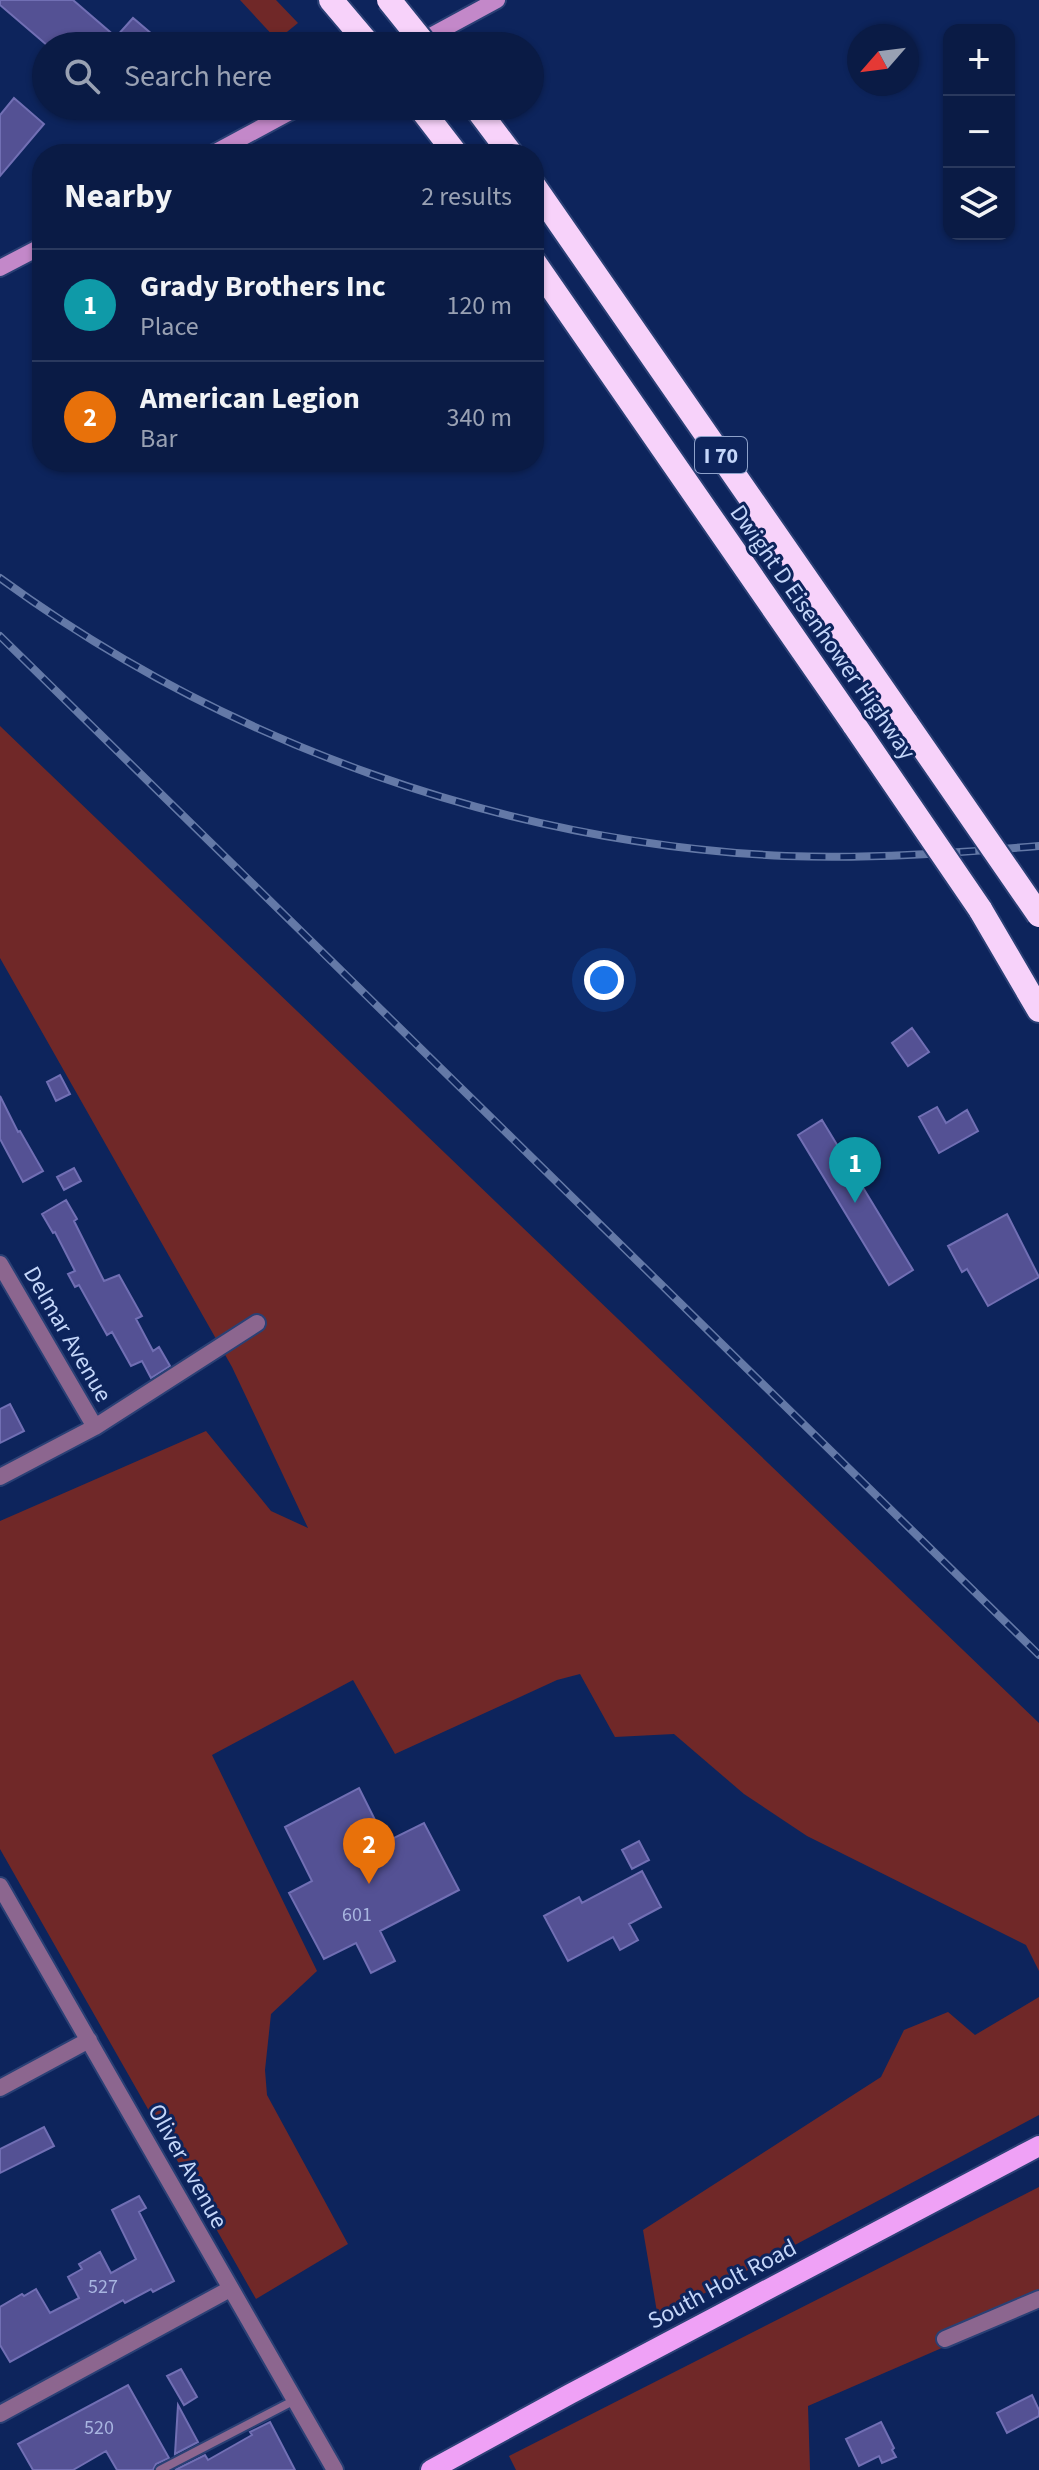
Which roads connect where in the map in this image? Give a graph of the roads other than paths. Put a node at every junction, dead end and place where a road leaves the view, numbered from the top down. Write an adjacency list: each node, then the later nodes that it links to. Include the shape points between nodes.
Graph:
1 (389, 0): 5 (highway, bridge)
2 (497, 0): 6 (main road)
3 (337, 7): 4 (highway)
4 (358, 32)
5 (415, 32)
6 (438, 32)
7 (275, 120): 10 (main road)
8 (430, 120): 11 (highway)
9 (486, 120): 12 (highway)
10 (231, 144)
11 (449, 144)
12 (504, 144)
13 (544, 200): 17 (highway, Dwight D Eisenhower Highway / I 70, bridge)
14 (32, 251): 15 (main road)
15 (0, 268)
16 (544, 276): 19 (highway, Dwight D Eisenhower Highway / I 70, bridge)
17 (1008, 871): 18 (highway, bridge); 20 (highway, Dwight D Eisenhower Highway / I 70, bridge)
18 (1039, 907)
19 (980, 909): 21 (highway, Dwight D Eisenhower Highway / I 70); 22 (highway)
20 (1039, 915)
21 (1039, 994)
22 (1039, 1010)
23 (0, 1264): 25 (street, Delmar Avenue)
24 (257, 1323): 25 (street)
25 (95, 1427): 26 (street)
26 (0, 1477)
27 (0, 1886): 28 (street, Oliver Avenue)
28 (89, 2040): 29 (street); 31 (street, Oliver Avenue)
29 (0, 2088)
30 (1039, 2146): 38 (main road, South Holt Road)
31 (230, 2289): 34 (street, Oliver Avenue); 35 (street)
32 (1039, 2299): 33 (street)
33 (945, 2339)
34 (295, 2400): 36 (lane); 37 (street, Oliver Avenue)
35 (0, 2414)
36 (160, 2470)
37 (335, 2470)
38 (431, 2470)

